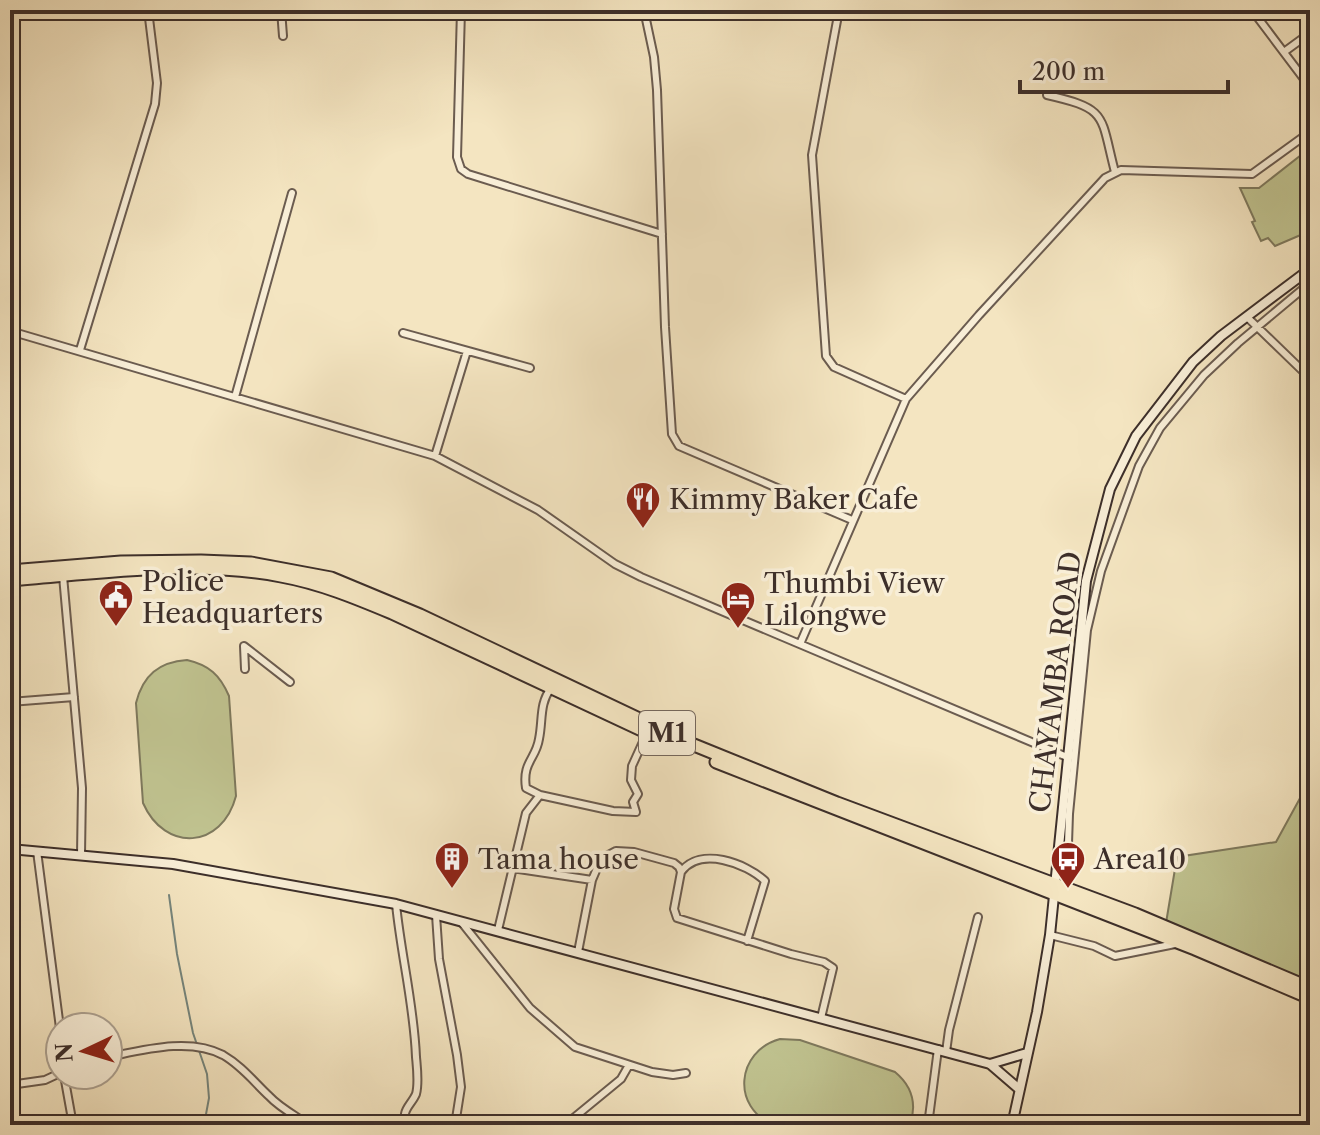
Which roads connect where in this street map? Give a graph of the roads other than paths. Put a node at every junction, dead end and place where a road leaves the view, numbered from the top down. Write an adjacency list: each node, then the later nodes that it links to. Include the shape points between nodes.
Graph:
1 (148, 10): 24 (street, via 155,104)
2 (281, 10): 10 (street)
3 (461, 10): 17 (street, via 461,169)
4 (644, 10): 17 (street, via 656,74)
5 (839, 10): 29 (street, via 812,155 826,356 834,367)
6 (974, 10): 7 (street, via 998,15)
7 (999, 10)
8 (1252, 10): 11 (street)
9 (1310, 33): 11 (street)
10 (283, 36)
11 (1284, 52): 12 (street)
12 (1310, 87)
13 (1047, 95): 15 (street, via 1099,115)
14 (1310, 132): 15 (street, via 1248,175)
15 (1115, 172): 29 (street)
16 (292, 193): 28 (street)
17 (662, 234): 31 (street, via 672,434 679,446)
18 (1310, 269): 20 (street, CHAYAMBA ROAD)
19 (1310, 283): 21 (street)
20 (1247, 317): 21 (street); 42 (street, CHAYAMBA ROAD, via 1193,362 1153,410 1110,489 1086,581)
21 (1257, 328): 27 (street); 49 (street, via 1204,375 1160,428 1122,509 1087,630)
22 (10, 331): 24 (street)
23 (403, 333): 25 (street)
24 (80, 350): 28 (street)
25 (467, 351): 26 (street); 30 (street)
26 (530, 368)
27 (1310, 378)
28 (235, 397): 30 (street)
29 (906, 399): 31 (street)
30 (435, 456): 35 (street, via 538,510 624,569)
31 (852, 520): 35 (street)
32 (10, 571): 51 (highway, M1, via 201,561 251,563 331,578 694,745)
33 (63, 576): 34 (highway, M1); 38 (highway, M1, via 203,568 296,579 392,613); 39 (street)
34 (10, 580)
35 (800, 644): 42 (street)
36 (245, 669): 37 (street, via 244,646)
37 (290, 682)
38 (551, 688): 41 (highway, M1); 43 (street, via 541,704 539,741 525,769 526,788)
39 (74, 697): 40 (street); 46 (street)
40 (10, 702)
41 (647, 733): 43 (street, via 632,766 636,812); 51 (highway, M1)
42 (1067, 757): 51 (street, CHAYAMBA ROAD)
43 (540, 795): 47 (street, via 526,813)
44 (10, 849): 45 (street)
45 (37, 851): 46 (street); 63 (street)
46 (81, 855): 52 (street, via 173,864)
47 (512, 868): 50 (street); 56 (street)
48 (681, 872): 50 (street, via 674,863 616,851 601,859); 58 (street, via 677,918); 58 (street, via 714,857 753,870 765,881)
49 (1067, 873)
50 (592, 880): 60 (street)
51 (1053, 890): 57 (street, CHAYAMBA ROAD); 59 (highway, M1); 61 (highway, M1, via 1135,914)
52 (396, 904): 53 (street); 77 (street, via 416,1045 416,1094 405,1114)
53 (436, 915): 55 (street); 78 (street, via 461,1087)
54 (978, 917): 65 (street)
55 (461, 920): 56 (street); 69 (street, via 530,1008 575,1047)
56 (498, 930): 60 (street)
57 (1050, 935): 59 (street, via 1115,956); 66 (street, CHAYAMBA ROAD)
58 (747, 941): 64 (street, via 833,968)
59 (1178, 943): 62 (highway, M1)
60 (578, 952): 64 (street)
61 (1310, 988)
62 (1310, 998)
63 (58, 1011)
64 (821, 1018): 65 (street)
65 (942, 1051): 68 (street); 80 (street)
66 (1027, 1053): 68 (street); 73 (street, CHAYAMBA ROAD)
67 (124, 1055): 76 (street, via 186,1046 214,1051)
68 (990, 1064): 73 (street)
69 (629, 1065): 70 (street); 79 (street, via 621,1079)
70 (686, 1073)
71 (44, 1080): 72 (street)
72 (10, 1085)
73 (1019, 1089): 81 (street, CHAYAMBA ROAD)
74 (66, 1091): 75 (street)
75 (73, 1125)
76 (309, 1125)
77 (411, 1125)
78 (455, 1125)
79 (565, 1125)
80 (928, 1125)
81 (1012, 1125)

